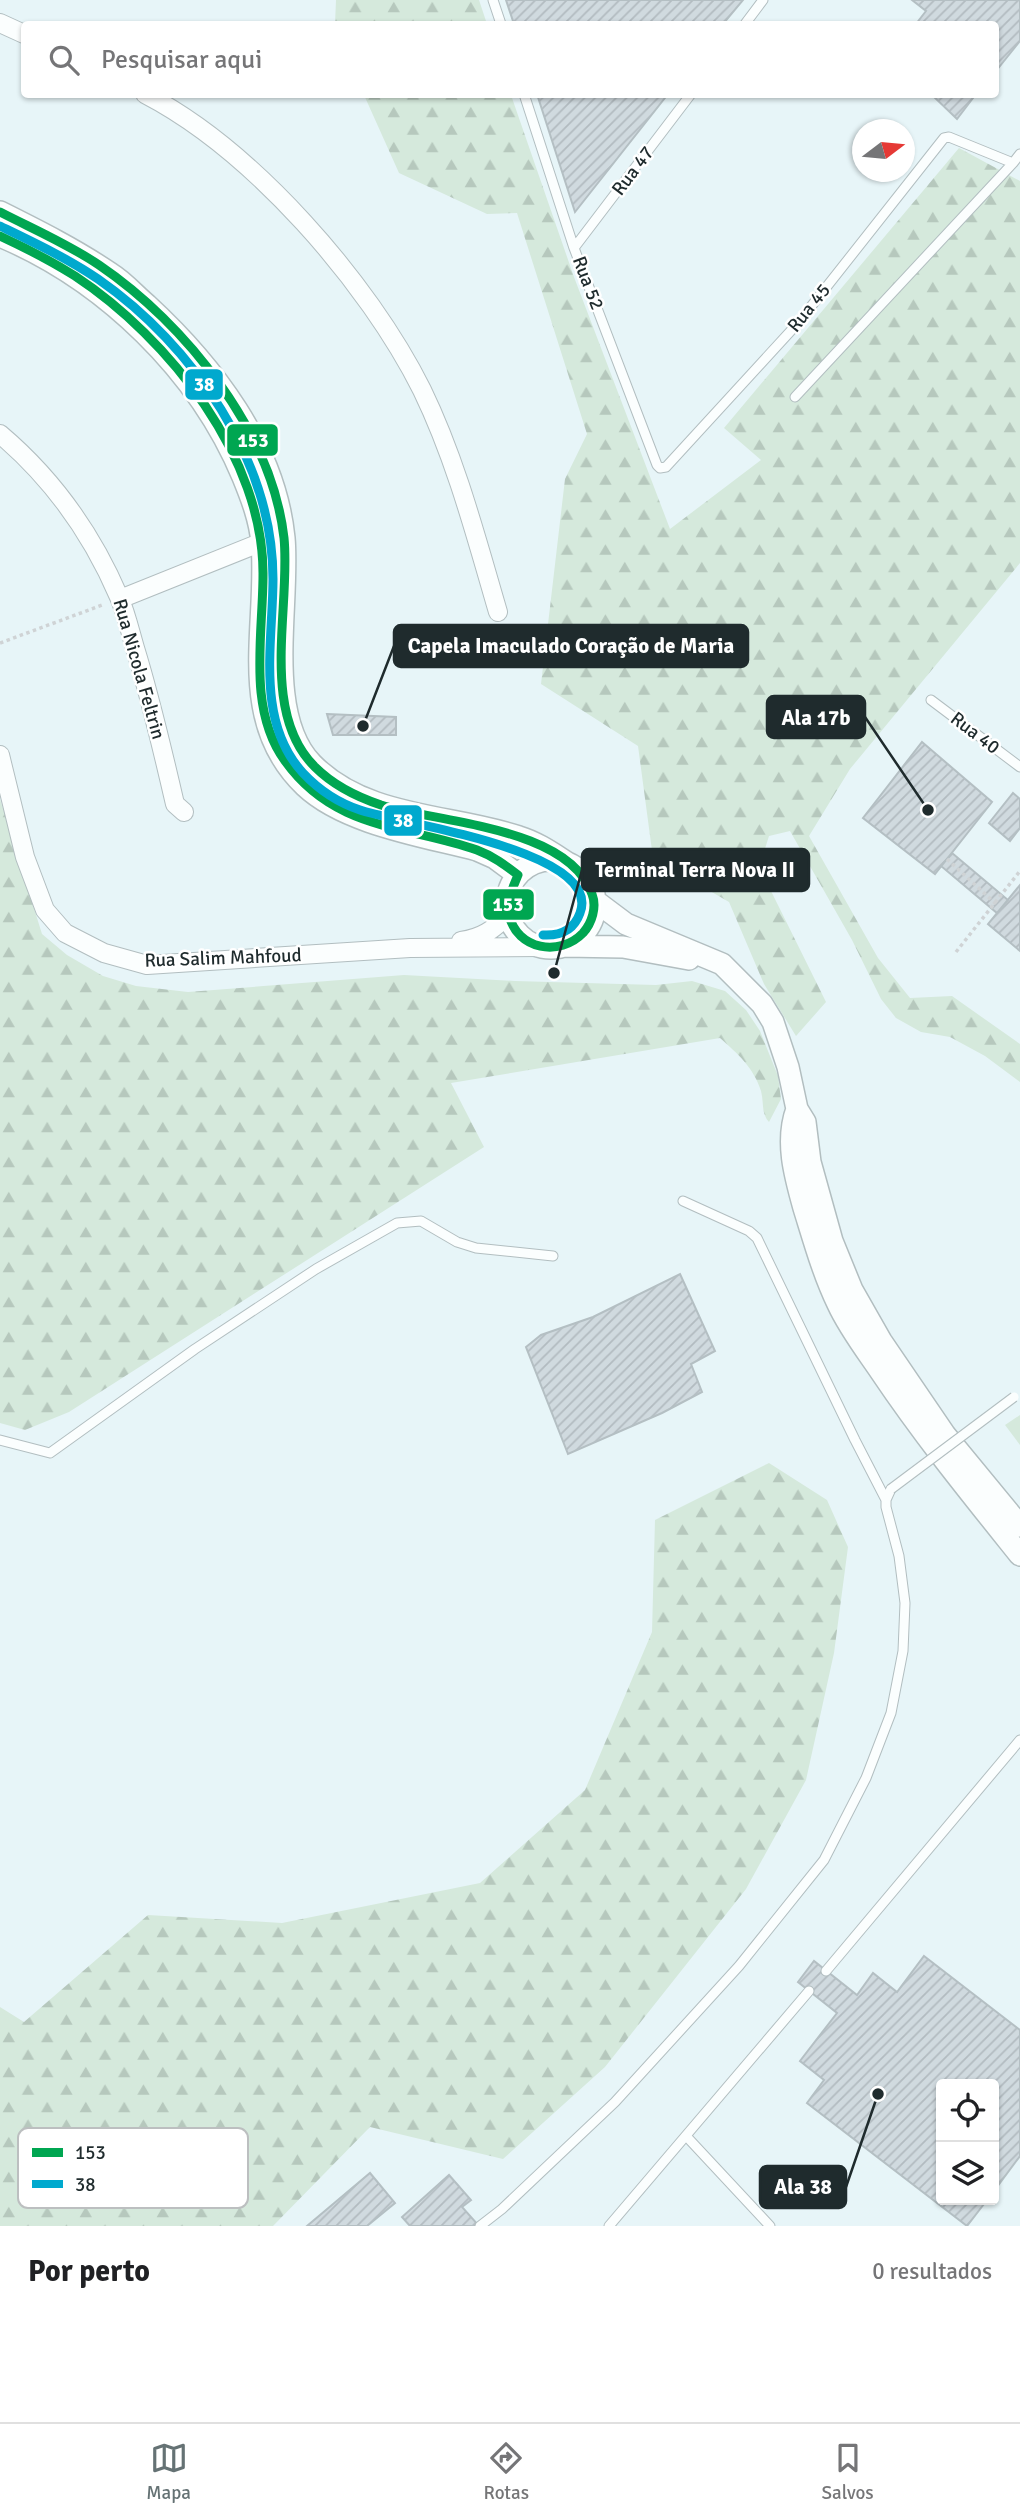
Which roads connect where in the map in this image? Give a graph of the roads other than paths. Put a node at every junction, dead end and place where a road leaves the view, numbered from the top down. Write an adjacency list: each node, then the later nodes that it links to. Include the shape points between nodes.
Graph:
1 (494, 0): 3 (lane)
2 (763, 0): 4 (lane)
3 (500, 21)
4 (747, 21)
5 (0, 23): 6 (street)
6 (21, 33)
7 (151, 98): 21 (street, via 205,132 257,177 360,291 421,390 452,462)
8 (525, 98): 14 (lane, Rua 52)
9 (688, 98): 14 (lane, Rua 47)
10 (1020, 154): 11 (lane)
11 (1013, 163): 15 (lane); 17 (lane, Rua 45, via 946,137 797,323 666,467)
12 (0, 212): 18 (street, via 113,275 202,362 254,440)
13 (0, 236): 19 (street, via 80,279 137,326 177,370 215,422 238,465 257,510)
14 (574, 248): 17 (lane, Rua 52)
15 (795, 397)
16 (0, 434): 20 (street, Rua Nicola Feltrin, via 27,457 70,508)
17 (660, 468)
18 (284, 536): 19 (street); 26 (street, via 282,674 287,714 310,762 365,799 517,836)
19 (262, 542): 20 (street); 27 (street, via 260,688 282,759 326,803 356,817 478,850)
20 (120, 599): 25 (street, Rua Nicola Feltrin, via 175,804)
21 (498, 612)
22 (931, 700): 24 (lane, Rua 40)
23 (0, 755): 32 (street, Rua Salim Mahfoud, via 25,857 45,910 65,933 104,953 147,965)
24 (1020, 767)
25 (184, 812)
26 (574, 867): 27 (street, via 545,860); 28 (street, via 591,887)
27 (518, 875): 29 (street, via 510,887)
28 (594, 900): 30 (street, via 588,928); 33 (street, via 626,924)
29 (508, 915): 31 (street, via 520,936); 32 (street, Rua Salim Mahfoud, via 477,938)
30 (565, 946): 31 (street); 33 (street, via 623,947)
31 (542, 947): 32 (street, Rua Salim Mahfoud)
32 (410, 948)
33 (722, 964): 34 (street, via 762,1004 773,1022 797,1109 791,1125)
34 (802, 1163): 40 (street, via 852,1290 881,1341 945,1435); 41 (street, via 817,1253 838,1304 917,1425)
35 (683, 1201): 39 (lane, via 757,1238)
36 (553, 1256): 38 (lane, via 476,1248 421,1221 397,1223 316,1269 50,1453)
37 (1014, 1397): 39 (lane, bridge, via 891,1489)
38 (0, 1440)
39 (886, 1500): 46 (lane, via 905,1603 903,1651 891,1713 866,1778 824,1860 739,1966 615,2102)
40 (1020, 1526)
41 (1020, 1555)
42 (1020, 1740): 43 (lane)
43 (826, 1971)
44 (809, 1991): 45 (lane)
45 (687, 2137): 47 (lane); 48 (lane)
46 (480, 2226)
47 (609, 2226)
48 (770, 2226)

